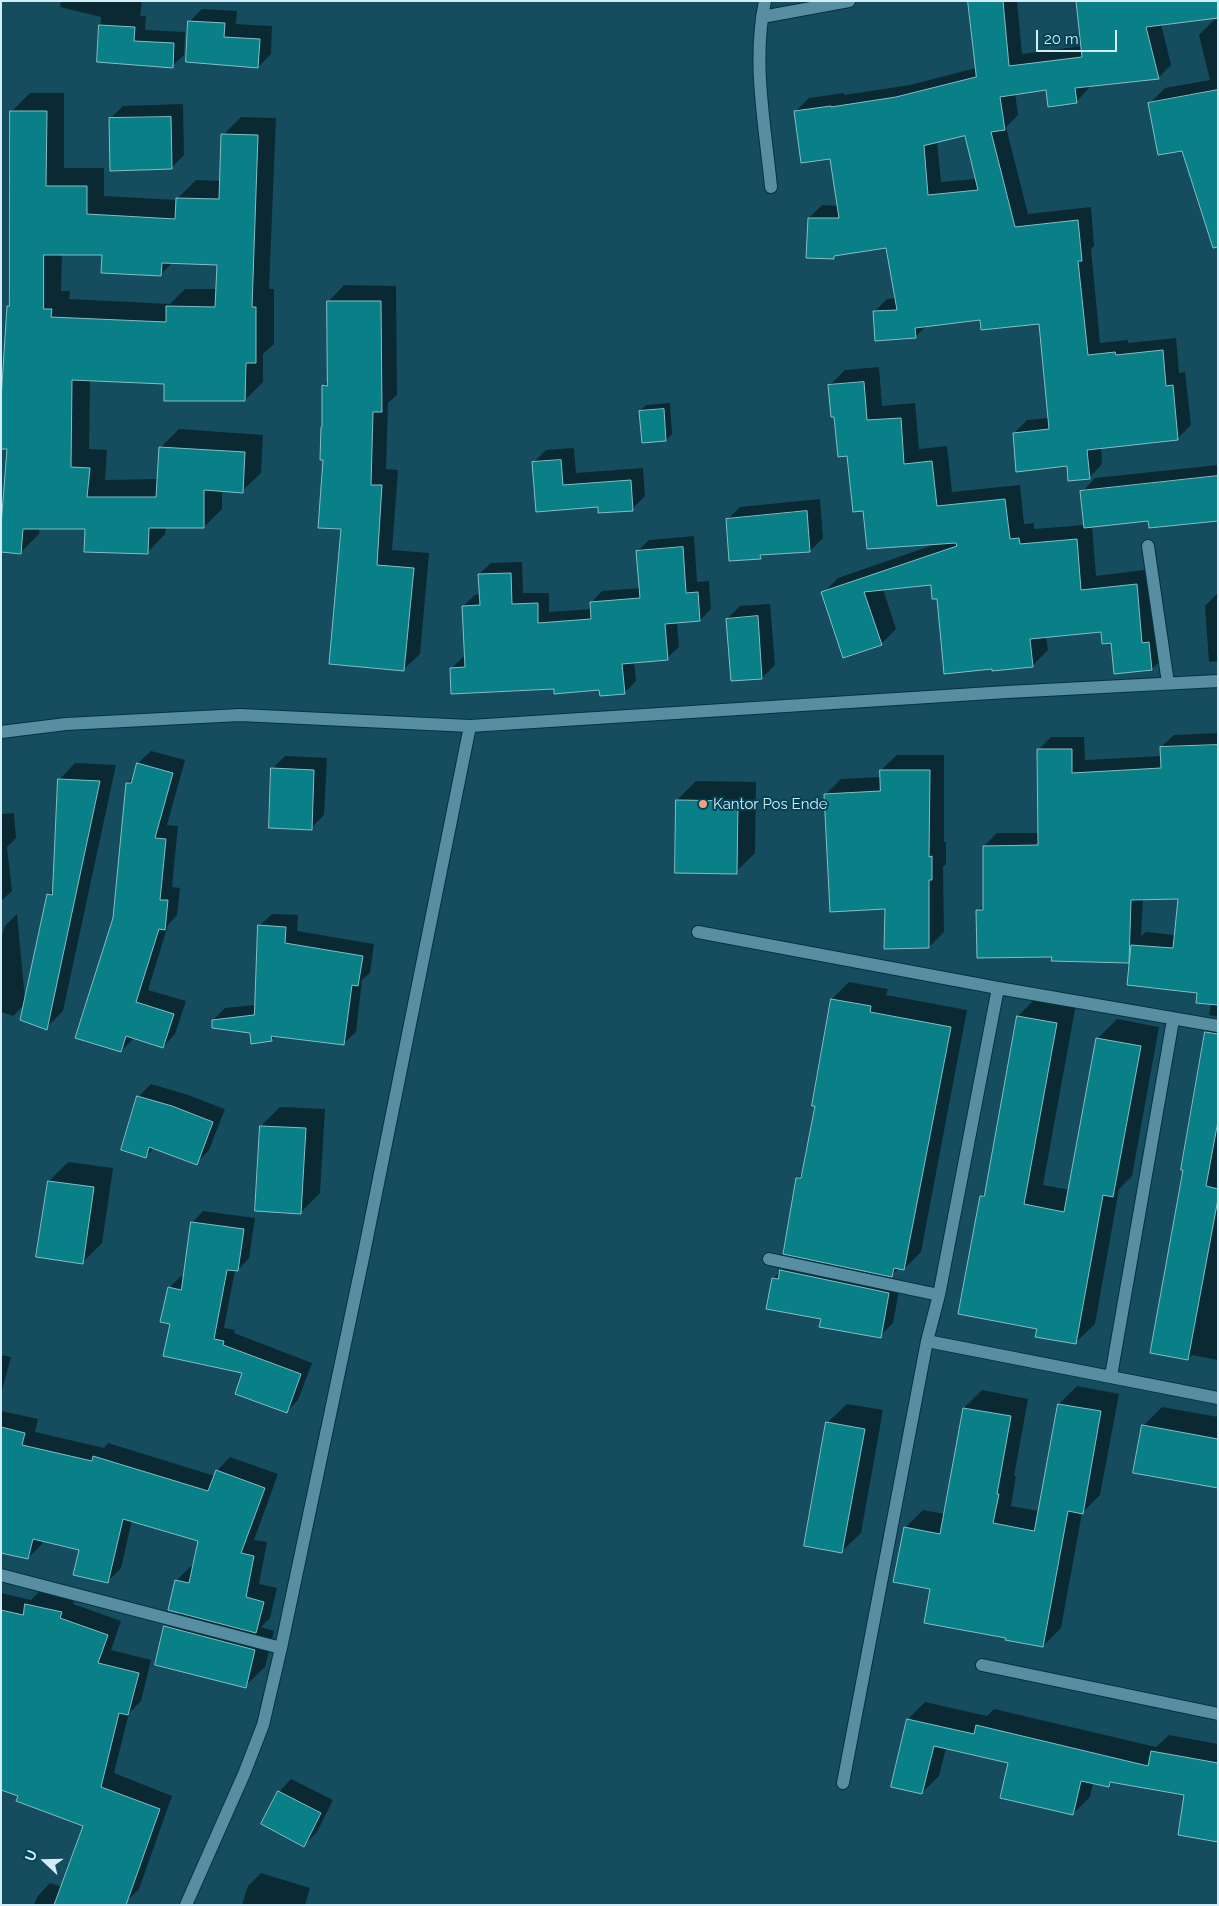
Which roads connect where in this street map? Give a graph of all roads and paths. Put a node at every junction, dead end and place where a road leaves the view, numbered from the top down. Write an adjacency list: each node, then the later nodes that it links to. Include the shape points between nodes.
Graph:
1 (765, 1): 3 (street)
2 (849, 1): 3 (street)
3 (762, 17): 4 (street, via 758,57)
4 (771, 187)
5 (1148, 546): 7 (street)
6 (1218, 680): 7 (street)
7 (1168, 683): 8 (street)
8 (470, 726): 9 (street, via 240,715 66,724); 20 (street, via 364,1258)
9 (1, 732)
10 (698, 932): 11 (street)
11 (998, 988): 12 (street); 15 (street)
12 (1173, 1020): 13 (street); 17 (street)
13 (1218, 1026)
14 (770, 1260): 15 (street)
15 (939, 1295): 16 (street)
16 (927, 1341): 17 (street); 23 (street)
17 (1111, 1376): 18 (street)
18 (1218, 1398)
19 (1, 1574): 20 (street)
20 (281, 1648): 24 (street, via 263,1725)
21 (982, 1665): 22 (street)
22 (1218, 1714)
23 (843, 1783)
24 (186, 1905)

